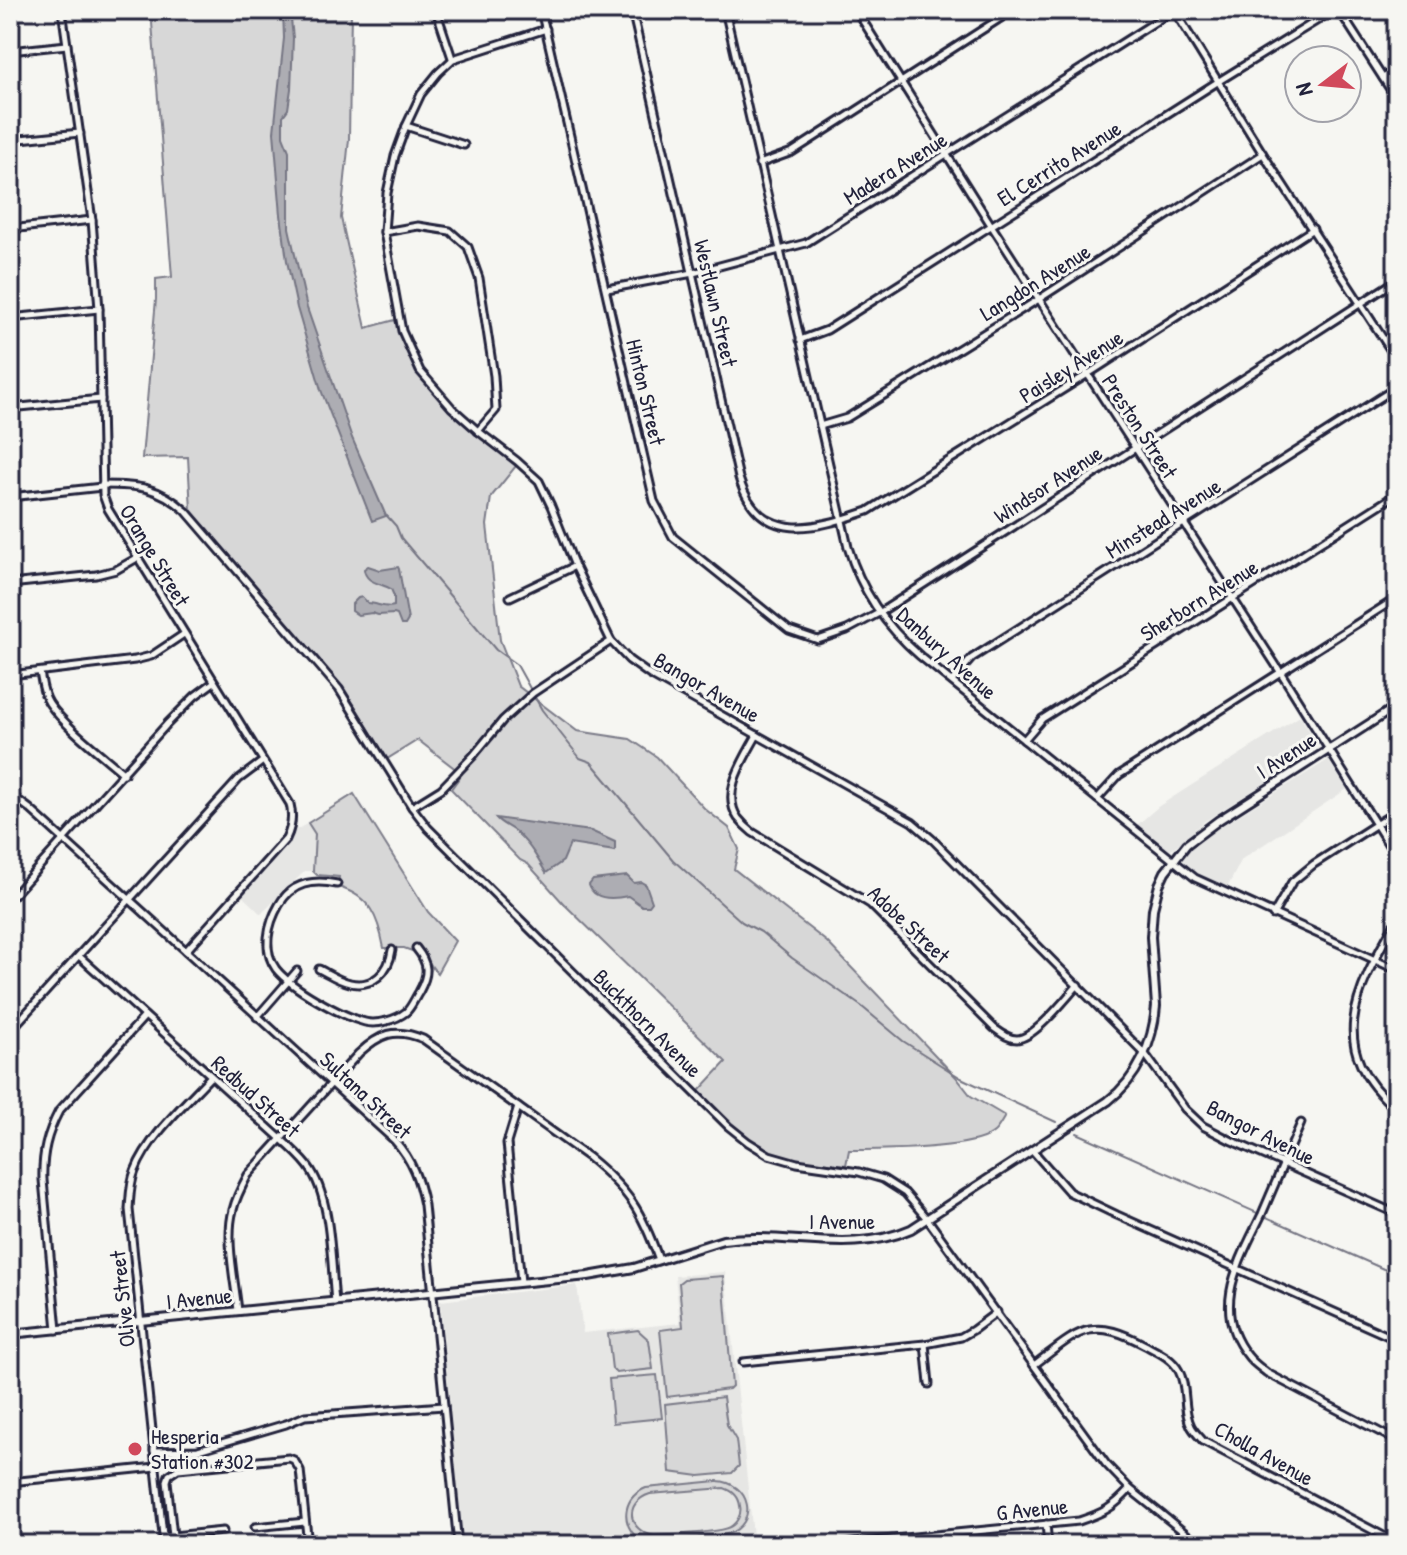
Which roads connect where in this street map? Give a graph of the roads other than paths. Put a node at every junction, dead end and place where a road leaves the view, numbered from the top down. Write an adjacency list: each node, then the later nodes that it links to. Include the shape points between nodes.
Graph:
1 (62, 10): 11 (street, Orange Street)
2 (436, 10): 13 (street)
3 (541, 10): 10 (street, Hinton Street)
4 (632, 10): 32 (street, Westlawn Street)
5 (725, 10): 25 (street, Danbury Avenue)
6 (856, 10): 17 (street, Preston Street)
7 (1013, 10): 17 (street)
8 (1174, 10): 16 (street); 23 (street, Madera Avenue)
9 (1336, 10): 15 (street); 16 (street, El Cerrito Avenue)
10 (546, 29): 13 (street, Bangor Avenue); 34 (street, Hinton Street)
11 (67, 45): 12 (street); 20 (street, Orange Street)
12 (10, 51)
13 (453, 59): 19 (street, Bangor Avenue, via 421,94)
14 (1397, 69): 15 (street)
15 (1383, 78): 18 (street)
16 (1219, 81): 24 (street); 27 (street, El Cerrito Avenue)
17 (901, 82): 23 (street, Preston Street); 25 (street, via 792,152)
18 (1397, 100)
19 (406, 126): 22 (street); 30 (street, Bangor Avenue, via 387,193)
20 (80, 133): 21 (street); 26 (street, Orange Street)
21 (10, 140)
22 (464, 145)
23 (948, 154): 27 (street, Preston Street); 31 (street, Madera Avenue, via 806,243)
24 (1263, 154): 29 (street); 35 (street, Langdon Avenue)
25 (759, 164): 31 (street, Danbury Avenue)
26 (92, 220): 28 (street); 37 (street, Orange Street)
27 (991, 225): 35 (street, Preston Street); 39 (street, El Cerrito Avenue, via 827,330)
28 (10, 229)
29 (1313, 229): 36 (street); 41 (street, Paisley Avenue)
30 (384, 232): 46 (street, Bangor Avenue, via 402,331 420,371); 46 (street, via 418,226 450,231 468,247 479,278 496,410)
31 (780, 251): 32 (street, Madera Avenue); 39 (street, Danbury Avenue)
32 (693, 273): 34 (street, Madera Avenue); 51 (street, Westlawn Street, via 739,478 749,501 772,522 797,529)
33 (1397, 280): 36 (street, Windsor Avenue)
34 (607, 289): 59 (street, Hinton Street, via 654,501 673,537 789,630 818,640)
35 (1039, 299): 41 (street, Preston Street); 45 (street, Langdon Avenue, via 847,418)
36 (1361, 302): 40 (street); 47 (street, Windsor Avenue)
37 (99, 309): 38 (street); 43 (street, Orange Street)
38 (10, 318)
39 (800, 340): 45 (street, Danbury Avenue)
40 (1397, 360)
41 (1088, 374): 47 (street, Preston Street); 51 (street, Paisley Avenue, via 868,511)
42 (1397, 387): 52 (street, Minstead Avenue)
43 (101, 399): 44 (street); 48 (street, Orange Street)
44 (10, 408)
45 (820, 426): 51 (street, Danbury Avenue)
46 (478, 431): 54 (street, Bangor Avenue, via 539,481)
47 (1135, 447): 52 (street, Preston Street); 59 (street, Windsor Avenue)
48 (102, 486): 50 (street, Buckthorn Avenue); 53 (street, Orange Street, via 108,509); 75 (street, Buckthorn Avenue, via 154,490 186,511 339,689)
49 (1397, 494): 58 (street, Sherborn Avenue)
50 (10, 497)
51 (841, 520): 59 (street, Danbury Avenue, via 856,573)
52 (1184, 524): 58 (street, Preston Street); 65 (street, Minstead Avenue, via 972,658)
53 (137, 558): 55 (street, via 96,575); 60 (street, Orange Street)
54 (575, 566): 56 (street); 61 (street, Bangor Avenue)
55 (10, 584)
56 (510, 597)
57 (1397, 598): 63 (street)
58 (1231, 599): 63 (street, Preston Street); 69 (street, Sherborn Avenue, via 1042,719)
59 (879, 613): 65 (street, Danbury Avenue)
60 (184, 634): 62 (street, via 151,656); 66 (street, Orange Street)
61 (611, 641): 68 (street, Bangor Avenue, via 650,675); 75 (street, via 533,693 441,789)
62 (40, 672): 64 (street); 72 (street, via 48,702)
63 (1281, 673): 70 (street, Preston Street); 74 (street, via 1119,775)
64 (10, 675)
65 (952, 681): 69 (street, Danbury Avenue)
66 (214, 682): 71 (street, Orange Street); 72 (street, via 168,723)
67 (1397, 706): 70 (main road, I Avenue)
68 (757, 735): 95 (street, Bangor Avenue, via 912,822); 95 (street, Adobe Street, via 732,792 738,817 752,832 870,904 994,1028 1018,1039 1032,1033)
69 (1024, 740): 74 (street, Danbury Avenue)
70 (1328, 750): 77 (street, Preston Street); 80 (main road, I Avenue, via 1197,834)
71 (263, 761): 83 (street, via 239,779); 88 (street, Orange Street, via 290,804 291,829)
72 (124, 774): 78 (street)
73 (10, 794): 78 (street, Sultana Street)
74 (1097, 799): 80 (street, Danbury Avenue)
75 (412, 807): 109 (street, Buckthorn Avenue, via 745,1140 781,1159 883,1179 905,1193)
76 (1397, 811): 77 (street)
77 (1375, 825): 79 (street, Preston Street); 84 (street, via 1292,882)
78 (64, 840): 82 (street); 83 (street, Sultana Street)
79 (1397, 858)
80 (1172, 861): 84 (street, Danbury Avenue, via 1195,878); 99 (main road, I Avenue, via 1153,909 1156,1006)
81 (337, 884): 94 (street, via 311,881 280,903 268,929 269,951 275,968)
82 (10, 899)
83 (130, 900): 88 (street, Sultana Street); 89 (street)
84 (1273, 915): 90 (street, Danbury Avenue)
85 (1397, 922): 90 (street)
86 (416, 948): 94 (street, via 425,959 424,983 407,1012 378,1023 336,1010)
87 (392, 950): 91 (street, via 383,975 368,982 347,982)
88 (186, 951): 97 (street, Sultana Street)
89 (79, 956): 96 (street, Redbud Street); 98 (street)
90 (1374, 959): 92 (street, Danbury Avenue); 103 (street, via 1356,1004 1355,1048 1367,1075)
91 (319, 969)
92 (1397, 970)
93 (297, 971): 94 (street)
94 (289, 980): 97 (street)
95 (1078, 985): 99 (street, Bangor Avenue)
96 (145, 1016): 100 (street, Redbud Street); 118 (street, via 59,1111 42,1156)
97 (257, 1017): 101 (street, Sultana Street)
98 (10, 1031)
99 (1145, 1054): 106 (main road, I Avenue, via 1117,1094); 107 (street, Bangor Avenue, via 1203,1126)
100 (211, 1076): 105 (street, Redbud Street); 117 (street, Olive Street, via 145,1152 135,1171 129,1209)
101 (331, 1083): 102 (street, via 374,1039 407,1033); 105 (street); 113 (street, Sultana Street, via 395,1141 415,1171 424,1205)
102 (518, 1107): 110 (street, via 623,1188); 112 (street, via 507,1143)
103 (1397, 1110)
104 (1301, 1123): 107 (street)
105 (281, 1139): 114 (street, Redbud Street, via 309,1167 321,1190); 115 (street, via 248,1175 232,1213)
106 (1033, 1151): 109 (main road, I Avenue); 111 (street, via 1069,1192)
107 (1284, 1164): 108 (street, Bangor Avenue); 111 (street)
108 (1397, 1214)
109 (928, 1220): 110 (main road, I Avenue, via 875,1241 736,1238); 116 (street, Buckthorn Avenue)
110 (659, 1260): 112 (main road, I Avenue, via 598,1274)
111 (1236, 1267): 120 (street); 126 (street, via 1229,1296 1231,1320 1249,1358 1267,1373)
112 (521, 1282): 113 (main road, I Avenue)
113 (432, 1292): 114 (main road, I Avenue); 125 (street, Sultana Street)
114 (335, 1302): 115 (main road, I Avenue)
115 (238, 1312): 117 (main road, I Avenue)
116 (997, 1312): 121 (street, via 961,1337); 123 (street, Buckthorn Avenue)
117 (141, 1322): 118 (main road, I Avenue); 127 (street, Olive Street)
118 (57, 1330): 119 (main road, I Avenue)
119 (10, 1334)
120 (1397, 1340)
121 (925, 1344): 122 (street); 124 (street)
122 (743, 1362)
123 (1034, 1365): 130 (street, Buckthorn Avenue); 138 (street, Cholla Avenue, via 1075,1334 1097,1328 1125,1334 1167,1356 1179,1370 1186,1412 1203,1441)
124 (929, 1384)
125 (444, 1406): 127 (street, via 305,1416 198,1450); 142 (street, Sultana Street)
126 (1397, 1441)
127 (154, 1451): 128 (street, Olive Street)
128 (156, 1467): 129 (street); 137 (street, Olive Street)
129 (10, 1482)
130 (1130, 1489): 132 (street, G Avenue, via 1101,1514); 146 (street, Buckthorn Avenue)
131 (305, 1522): 133 (street); 136 (street, via 300,1470 294,1460 178,1469 167,1481); 141 (street)
132 (1046, 1524): 135 (street, G Avenue); 145 (street)
133 (255, 1527)
134 (223, 1531): 136 (street)
135 (938, 1535): 143 (street, G Avenue); 144 (street)
136 (173, 1536): 137 (street); 140 (street)
137 (163, 1537): 139 (street, Olive Street)
138 (1397, 1543)
139 (164, 1545)
140 (174, 1545)
141 (308, 1545)
142 (458, 1545)
143 (832, 1545)
144 (939, 1545)
145 (1048, 1545)
146 (1200, 1545)

